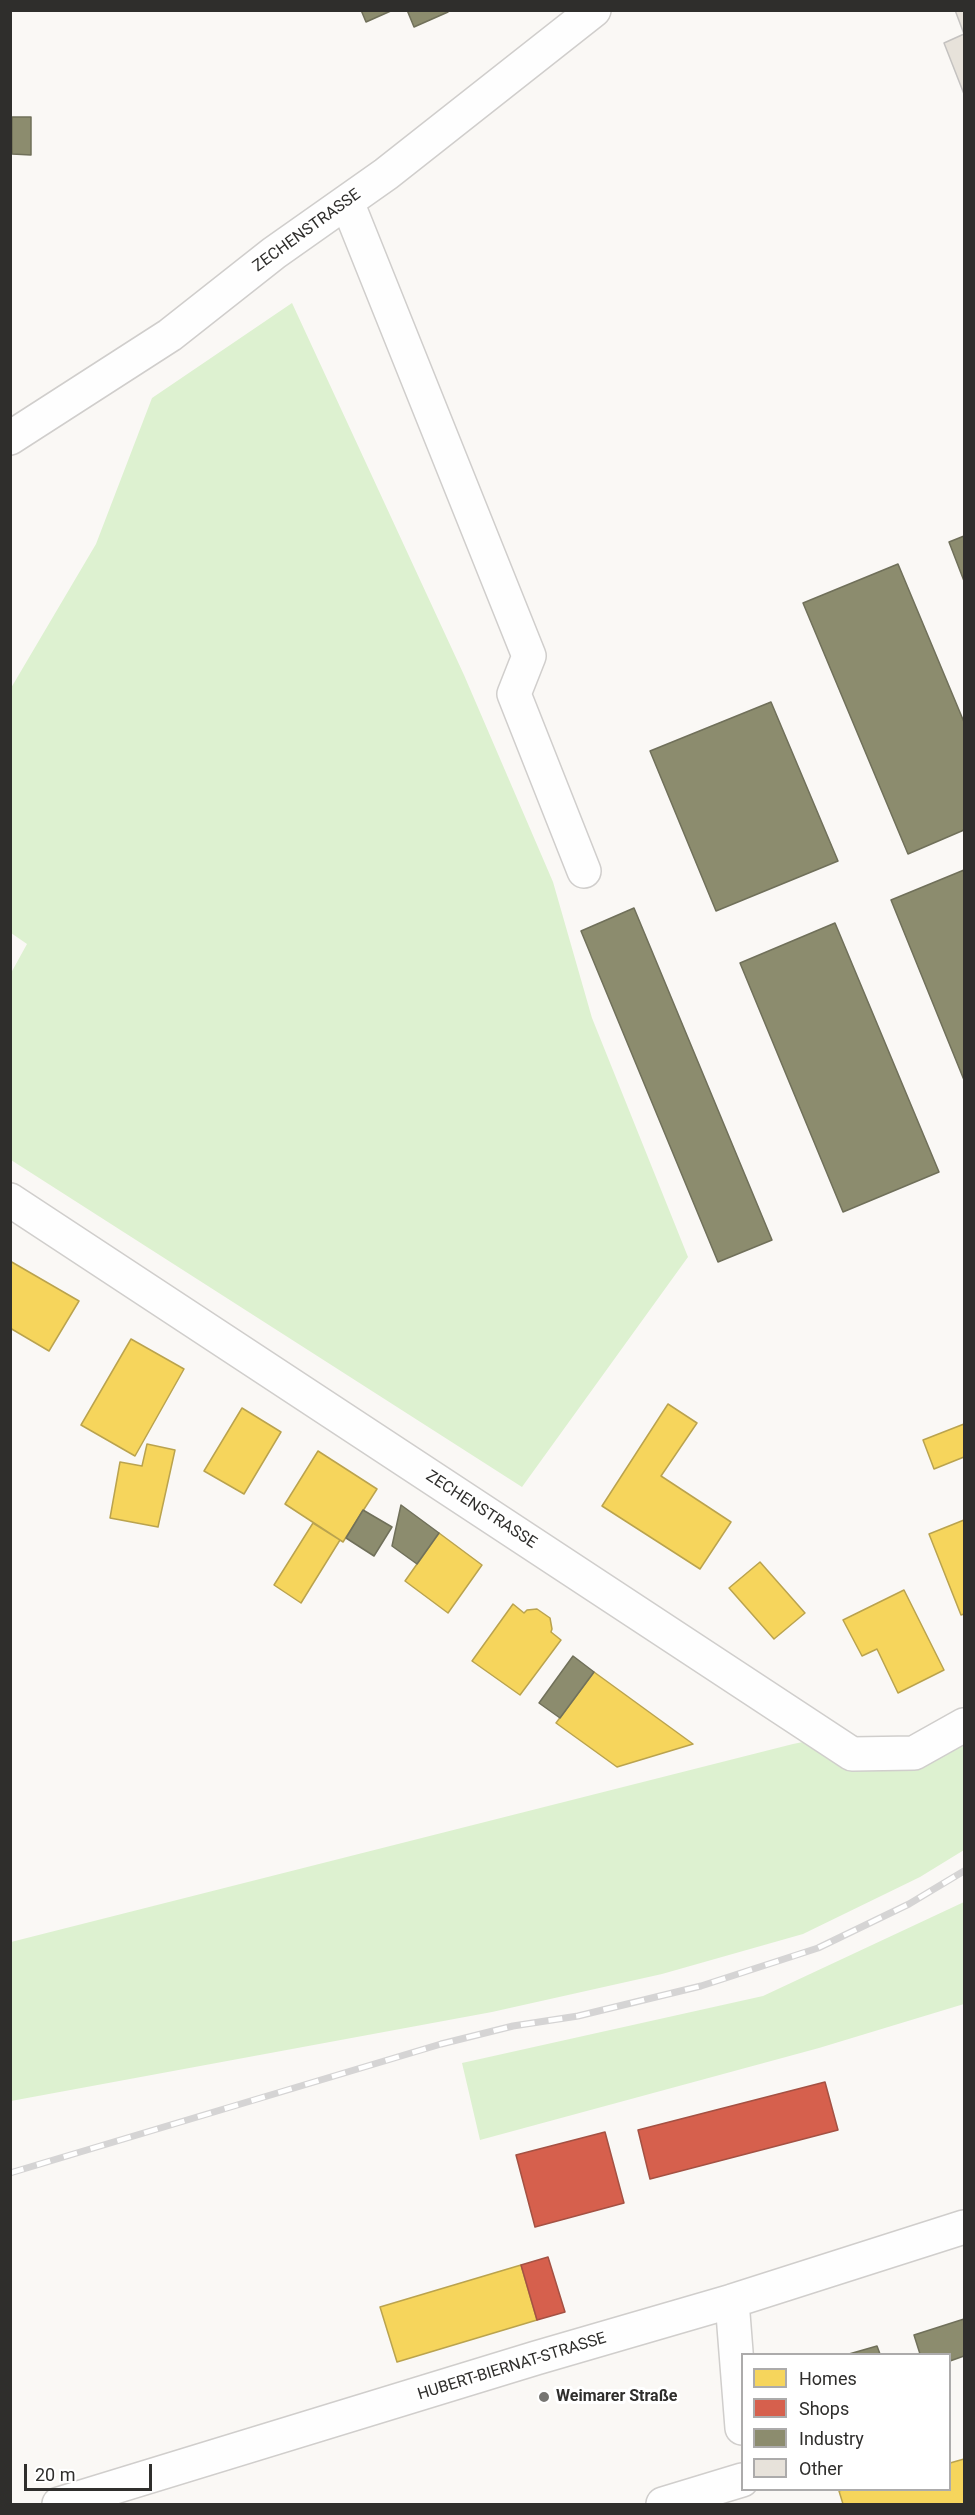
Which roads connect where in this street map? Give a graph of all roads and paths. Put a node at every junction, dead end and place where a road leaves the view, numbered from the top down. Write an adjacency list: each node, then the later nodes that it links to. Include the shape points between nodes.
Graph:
1 (594, 10): 2 (street, ZECHENSTRASSE)
2 (347, 202): 3 (street, ZECHENSTRASSE, via 274,253 170,336); 4 (street, via 529,656 514,694)
3 (10, 438)
4 (584, 871)
5 (10, 1200): 6 (street, ZECHENSTRASSE, via 852,1754 914,1753)
6 (964, 1725)
7 (964, 2227): 8 (street, HUBERT-BIERNAT-STRASSE)
8 (732, 2301): 9 (street); 11 (street, HUBERT-BIERNAT-STRASSE)
9 (741, 2415)
10 (741, 2480): 12 (street)
11 (59, 2505)
12 (663, 2505)

